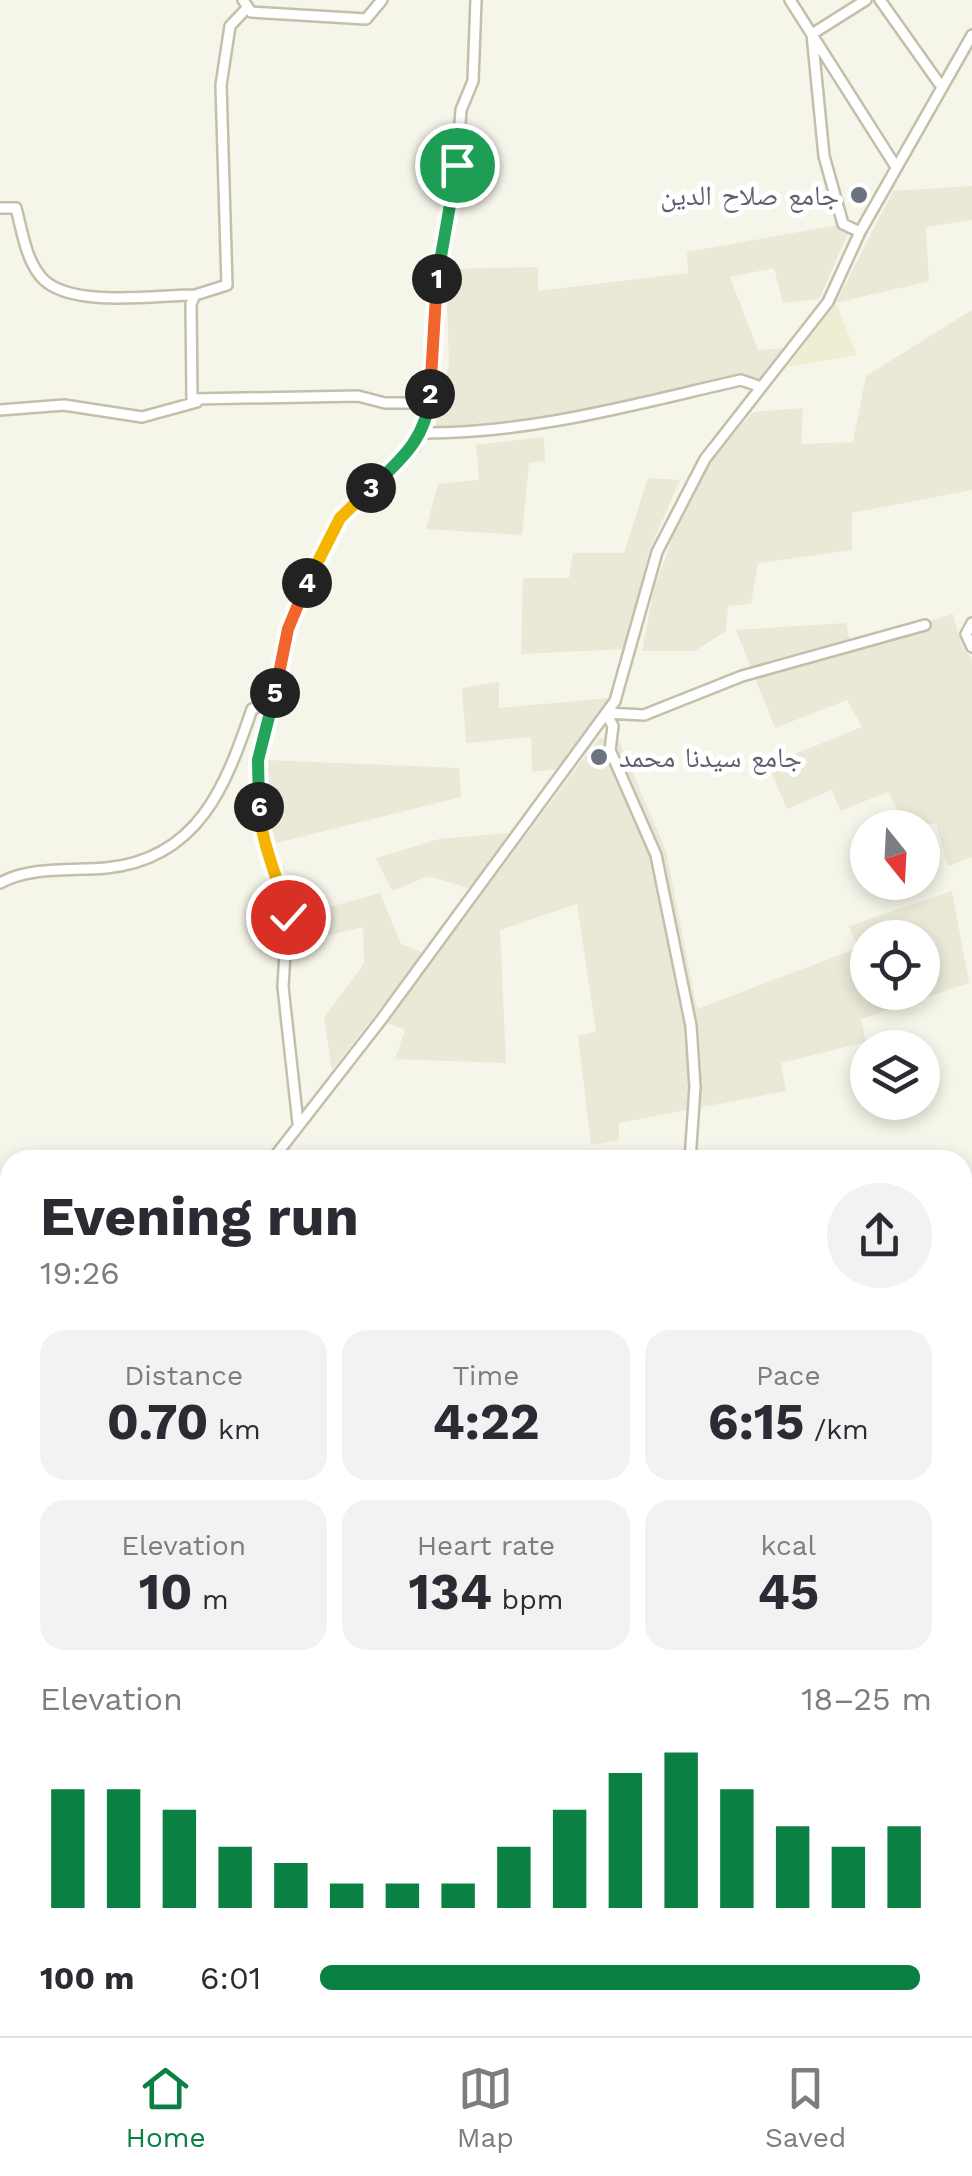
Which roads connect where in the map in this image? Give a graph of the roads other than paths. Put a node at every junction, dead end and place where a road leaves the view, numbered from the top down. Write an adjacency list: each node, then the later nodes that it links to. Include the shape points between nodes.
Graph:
1 (382, 0): 6 (street, via 366,19 251,12)
2 (476, 0): 16 (street, via 474,81 461,110 437,278)
3 (790, 0): 7 (street)
4 (866, 0): 7 (street)
5 (880, 0): 9 (street)
6 (245, 4): 13 (street, via 230,26 222,86 227,285)
7 (812, 34): 10 (street); 12 (street, via 824,156 844,224)
8 (972, 34): 9 (street)
9 (941, 86): 10 (street)
10 (896, 167): 12 (street)
11 (0, 208): 13 (street, via 16,208 36,267 59,290 91,297)
12 (860, 232): 14 (street, via 828,302)
13 (195, 295): 15 (street, via 190,393)
14 (761, 386): 18 (street, via 741,380 540,424); 23 (street, via 705,459 657,552)
15 (197, 402): 16 (street, via 358,396); 17 (street, via 142,417 64,406)
16 (429, 403): 18 (street)
17 (0, 410)
18 (420, 433): 22 (street, via 415,446 340,518 318,555 288,629)
19 (972, 623): 21 (street, via 966,634)
20 (925, 625): 23 (street, via 742,676 644,716)
21 (972, 646)
22 (273, 703): 24 (street, via 252,708 210,811 171,846 109,868); 25 (street, via 258,760 260,832 288,917 283,986)
23 (606, 713): 25 (street); 27 (street, via 613,726 610,750 656,854 691,1026)
24 (0, 883)
25 (298, 1123): 26 (street)
26 (279, 1150)
27 (691, 1150)

